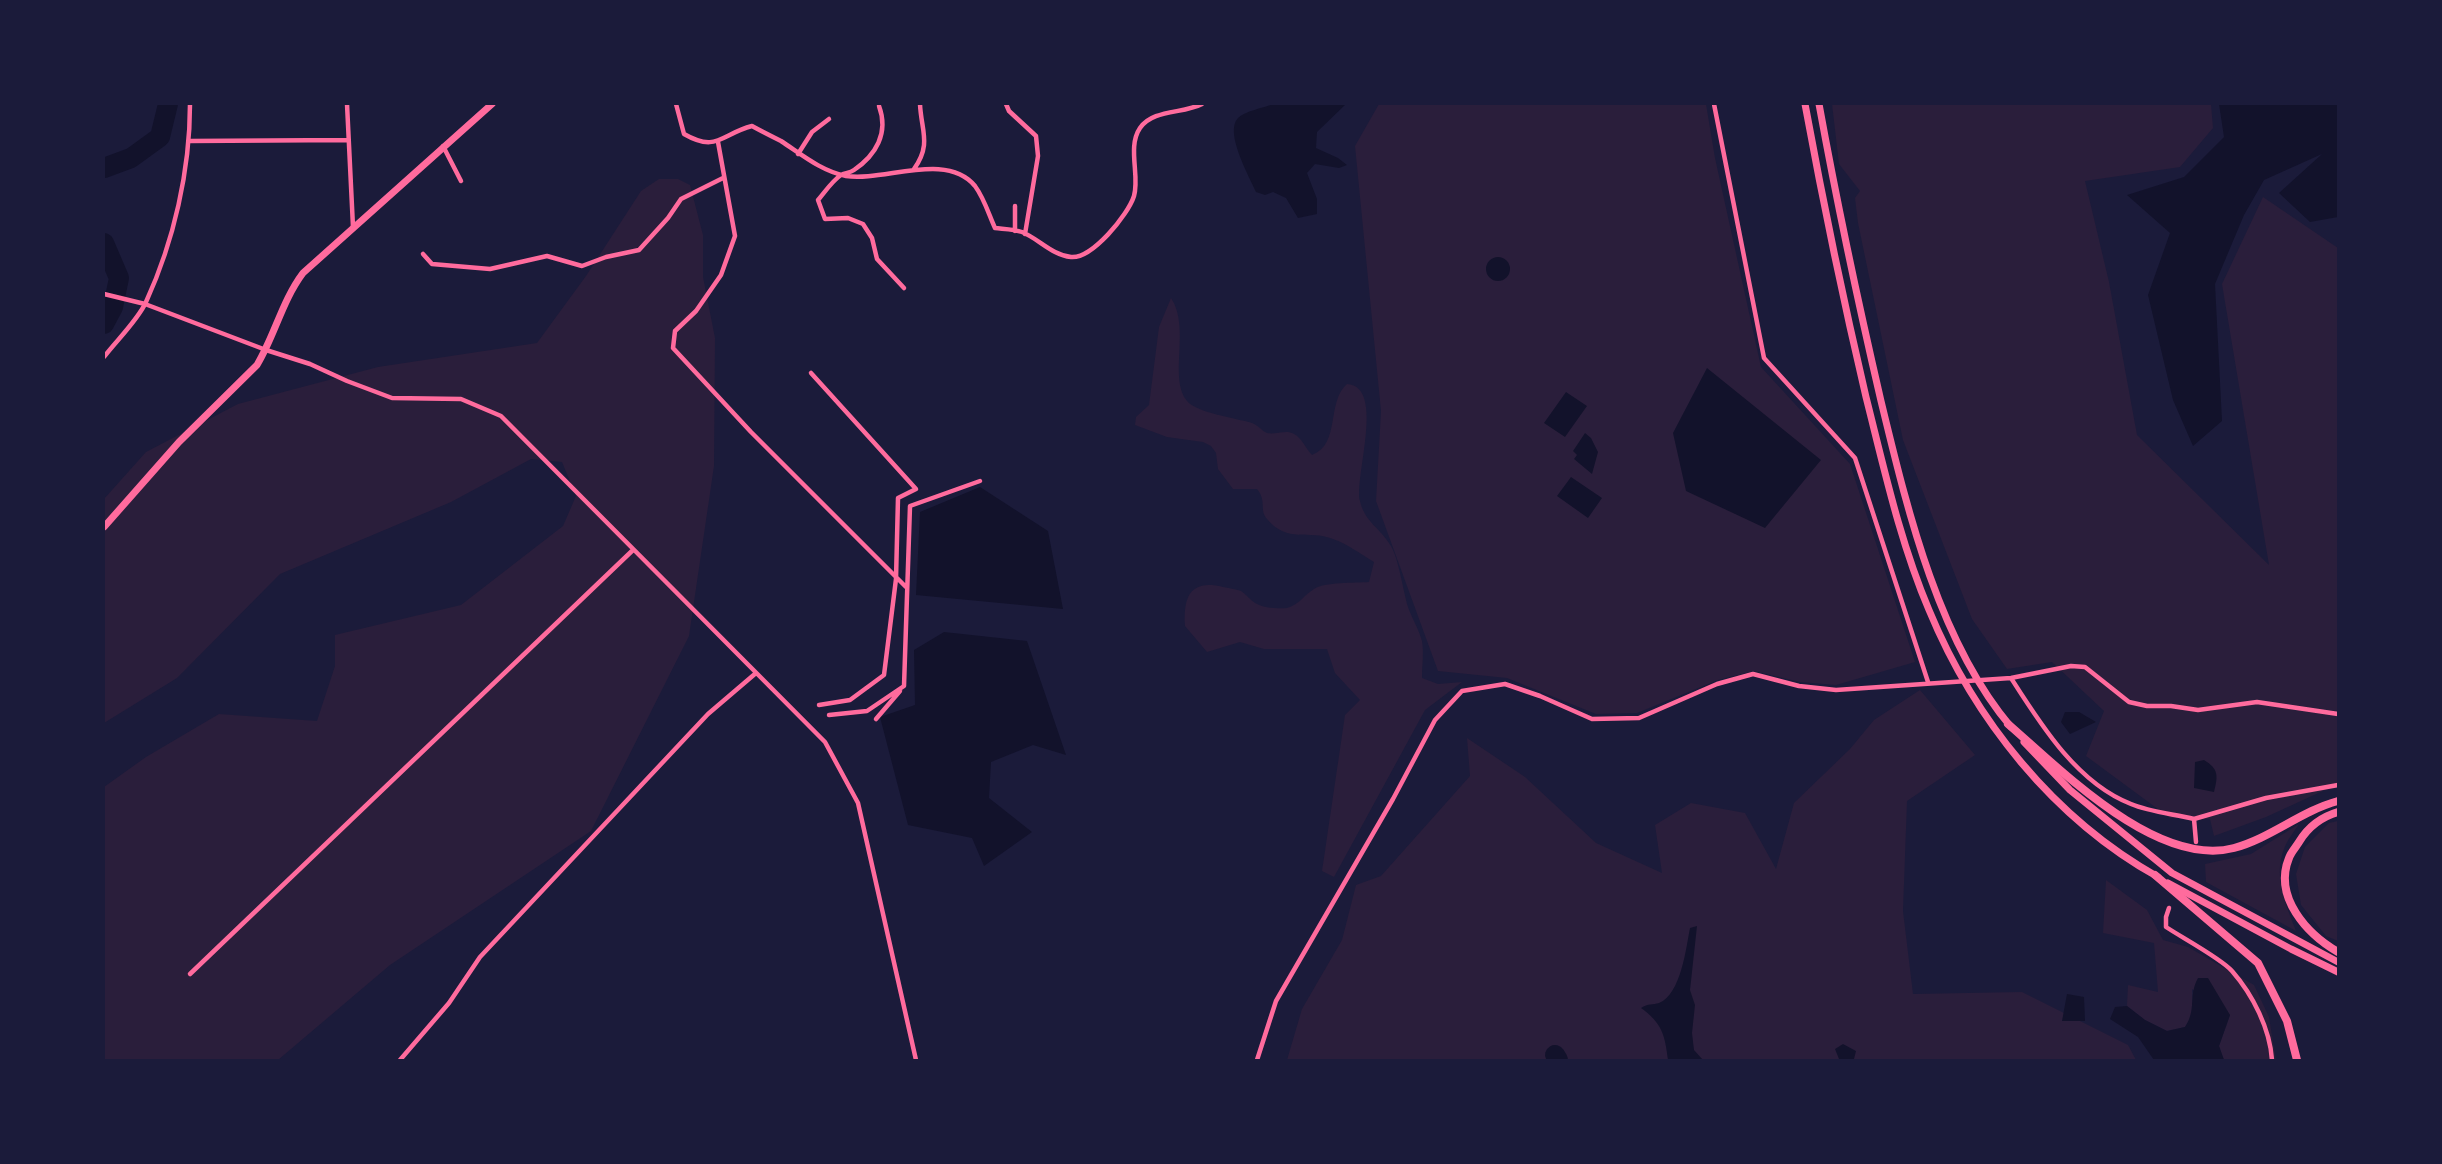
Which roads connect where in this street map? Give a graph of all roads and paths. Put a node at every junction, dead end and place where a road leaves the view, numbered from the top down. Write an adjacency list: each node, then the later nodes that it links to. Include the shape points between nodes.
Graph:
1 (190, 104): 14 (street)
2 (347, 104): 13 (street)
3 (492, 104): 16 (main road)
4 (676, 104): 15 (street, via 684,134 698,142)
5 (920, 104): 18 (street, via 926,135 922,158)
6 (1006, 104): 25 (street, via 1008,111 1036,136 1038,156)
7 (1202, 104): 25 (street, via 1152,117 1140,128 1136,137 1134,195 1126,211 1095,247 1081,256 1070,257)
8 (1714, 104): 40 (street, via 1764,358 1855,458)
9 (1805, 104): 52 (main road, via 1844,304 1876,436 1928,610 1953,663 2024,766 2059,804 2101,840)
10 (1819, 104): 46 (main road, via 1857,300 1906,498 1942,607 1966,659)
11 (879, 106): 19 (street, via 883,116 882,138 873,154 852,172)
12 (829, 119): 17 (street, via 812,132)
13 (348, 140): 14 (street); 23 (street)
14 (190, 141): 29 (street, via 174,226)
15 (718, 142): 17 (street, via 734,131 752,126); 20 (street)
16 (443, 146): 21 (street); 23 (main road)
17 (798, 154): 19 (street)
18 (914, 169): 19 (street, via 882,176); 24 (street, via 941,170 974,185 995,228)
19 (841, 174): 27 (street, via 818,200 825,219 848,218 863,225 872,238 877,259)
20 (723, 178): 26 (street, via 681,199 639,250 582,266 547,256 490,268 432,264); 36 (street, via 735,236 721,275 696,311 675,331 673,348)
21 (461, 181)
22 (1015, 206): 24 (street)
23 (353, 227): 30 (main road, via 292,286)
24 (1015, 231): 25 (street)
25 (1025, 234)
26 (423, 254)
27 (904, 288)
28 (104, 294): 29 (street)
29 (145, 303): 30 (street); 31 (street)
30 (266, 350): 34 (main road, via 257,365 179,442); 35 (street, via 392,398 461,399 501,416)
31 (104, 357)
32 (811, 373): 36 (street, via 916,489 898,498)
33 (980, 482): 37 (street, via 910,506)
34 (104, 527)
35 (633, 550): 38 (street); 57 (street)
36 (896, 579): 37 (street); 42 (street, via 884,675 850,700)
37 (906, 586): 41 (street)
38 (756, 673): 58 (street, via 708,714 480,957 449,1003); 59 (street, via 825,742 858,803)
39 (2011, 678): 40 (street); 43 (street, via 2071,666 2096,674 2129,702 2147,706 2198,710 2257,702); 50 (street, via 2062,749 2100,789 2132,805)
40 (1928, 682): 60 (street, via 1836,690 1798,686 1753,674 1717,684 1640,718 1592,719 1505,684 1462,691 1435,720 1276,1001)
41 (904, 686): 44 (street, via 867,711); 45 (street)
42 (819, 705)
43 (2338, 714)
44 (829, 715)
45 (876, 719)
46 (2008, 724): 48 (highway, via 2082,789 2132,824 2180,846 2218,851 2234,848); 55 (main road, via 2070,790 2172,873)
47 (2338, 785): 50 (street, via 2266,798)
48 (2338, 801)
49 (2338, 812): 54 (highway, via 2305,832 2289,857 2285,876 2299,918 2322,943)
50 (2194, 819): 51 (street)
51 (2196, 842)
52 (2155, 875): 56 (main road); 62 (highway, via 2258,963 2287,1021)
53 (2169, 908): 61 (street, via 2166,927 2232,970 2260,1015)
54 (2338, 952)
55 (2338, 962)
56 (2338, 972)
57 (190, 974)
58 (400, 1060)
59 (916, 1060)
60 (1257, 1060)
61 (2272, 1060)
62 (2297, 1060)

